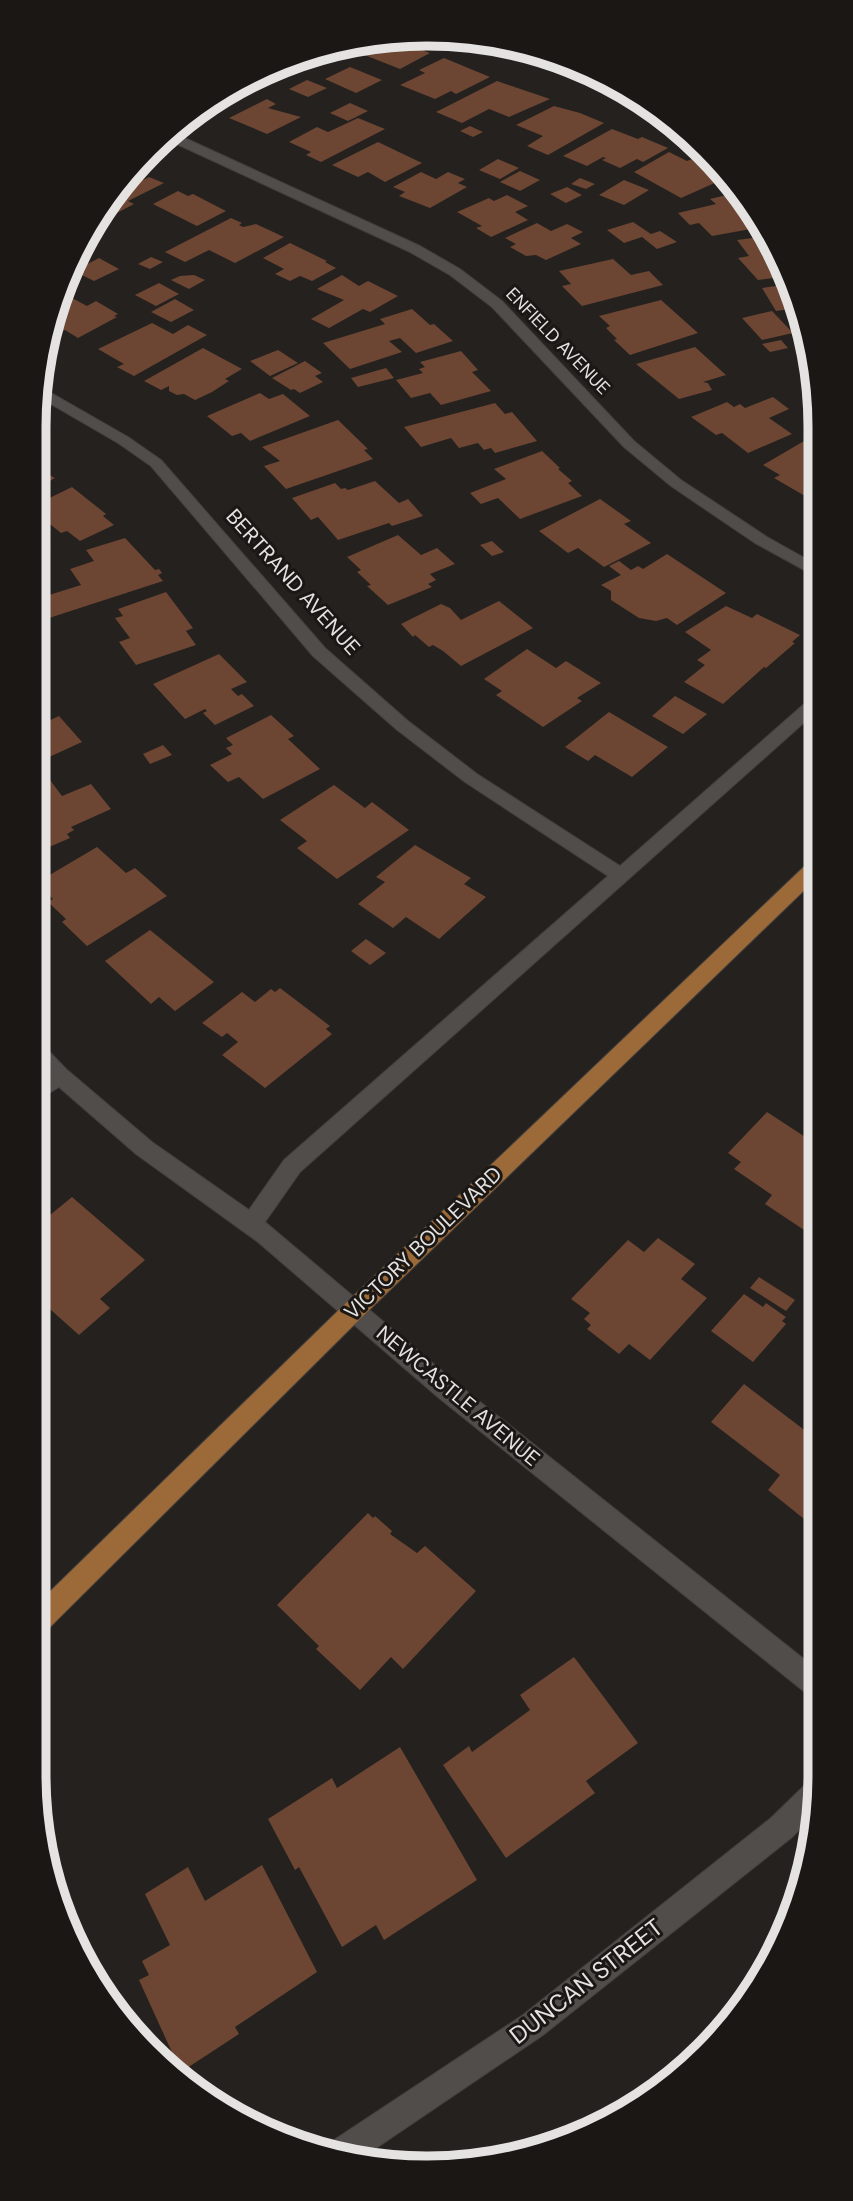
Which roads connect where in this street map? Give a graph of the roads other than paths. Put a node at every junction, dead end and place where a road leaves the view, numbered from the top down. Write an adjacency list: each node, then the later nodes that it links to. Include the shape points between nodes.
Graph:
1 (176, 139): 3 (street, ENFIELD AVENUE, via 415,249 455,272 497,304 629,444 676,483)
2 (47, 395): 5 (street, BERTRAND AVENUE, via 156,463 320,652 402,725 471,778)
3 (808, 567)
4 (808, 710): 5 (street)
5 (620, 875): 10 (street, via 292,1166)
6 (808, 875): 11 (main road, VICTORY BOULEVARD)
7 (46, 1062): 8 (street, NEWCASTLE AVENUE)
8 (59, 1075): 9 (street); 10 (street, NEWCASTLE AVENUE, via 144,1148)
9 (46, 1085)
10 (251, 1225): 11 (street, NEWCASTLE AVENUE)
11 (354, 1310): 12 (main road, VICTORY BOULEVARD); 13 (street, NEWCASTLE AVENUE, via 447,1390)
12 (46, 1613)
13 (808, 1678)
14 (806, 1803): 15 (street, DUNCAN STREET, via 533,2025)
15 (350, 2148)

